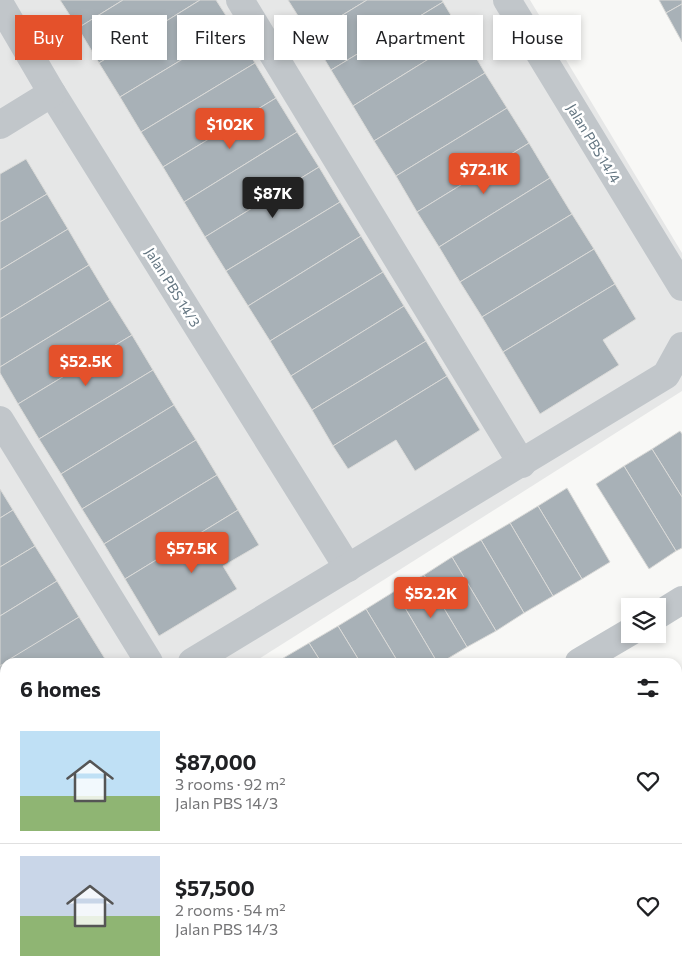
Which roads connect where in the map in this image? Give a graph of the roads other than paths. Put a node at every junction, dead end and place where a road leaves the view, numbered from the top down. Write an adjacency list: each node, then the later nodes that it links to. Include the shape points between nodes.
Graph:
1 (240, 0): 9 (street)
2 (507, 0): 6 (street, Jalan PBS 14/4)
3 (0, 4): 4 (street, Jalan PBS 14/3)
4 (52, 93): 5 (street); 10 (street, Jalan PBS 14/3)
5 (0, 125)
6 (682, 287)
7 (682, 346): 9 (street, via 666,375)
8 (0, 420): 14 (street)
9 (522, 464): 10 (street)
10 (348, 568): 15 (street)
11 (682, 600): 12 (street)
12 (666, 610)
13 (621, 637): 16 (street)
14 (148, 658)
15 (199, 658)
16 (586, 658)

